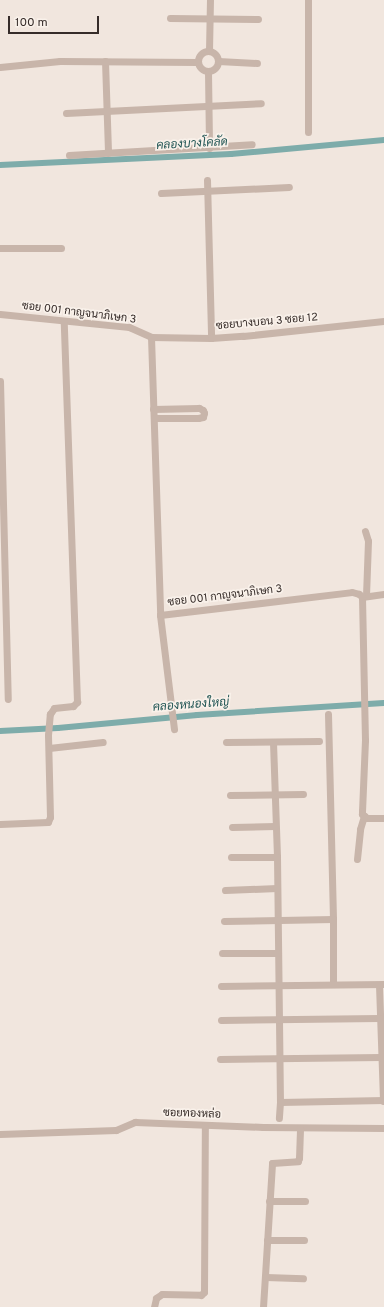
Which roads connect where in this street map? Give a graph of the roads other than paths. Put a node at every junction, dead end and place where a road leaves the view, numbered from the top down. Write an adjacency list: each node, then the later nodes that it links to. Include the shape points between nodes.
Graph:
1 (210, 0): 4 (street)
2 (308, 0): 17 (street)
3 (170, 18): 4 (street)
4 (210, 19): 5 (street); 6 (street)
5 (258, 19)
6 (208, 51): 8 (street, via 214,53); 9 (street, via 200,54)
7 (106, 61): 9 (street); 11 (street, via 60,61); 15 (street)
8 (218, 61): 10 (street); 12 (street, via 214,70)
9 (197, 62): 12 (street, via 200,68)
10 (257, 63)
11 (0, 67)
12 (208, 72): 14 (street)
13 (261, 103): 14 (street)
14 (208, 107): 15 (street); 19 (street)
15 (107, 112): 16 (street); 20 (street)
16 (66, 113)
17 (308, 132)
18 (252, 144): 19 (street)
19 (208, 148): 20 (street)
20 (108, 153): 21 (street)
21 (69, 155)
22 (207, 180): 24 (street)
23 (289, 187): 24 (street)
24 (207, 192): 25 (street); 32 (street)
25 (161, 193)
26 (0, 248): 27 (street)
27 (61, 248)
28 (0, 314): 29 (street, ซอย 001 กาญจนาภิเษก 3)
29 (64, 321): 31 (street, ซอย 001 กาญจนาภิเษก 3, via 129,328); 49 (street, via 77,699 73,706 52,709)
30 (384, 321): 32 (street, ซอยบางบอน 3 ซอย 12)
31 (151, 337): 32 (street, ซอยบางบอน 3 ซอย 12); 34 (street, ซอย 001 กาญจนาภิเษก 3)
32 (211, 338)
33 (0, 381): 36 (street)
34 (153, 409): 35 (street, ซอย 001 กาญจนาภิเษก 3); 35 (street, via 199,408 204,413 203,417 198,418)
35 (154, 418): 41 (street, ซอย 001 กาญจนาภิเษก 3)
36 (1, 426): 38 (street)
37 (365, 531): 40 (street, via 368,541)
38 (3, 592): 42 (street)
39 (384, 594): 40 (street, ซอย 001 กาญจนาภิเษก 3)
40 (364, 596): 41 (street, ซอย 001 กาญจนาภิเษก 3, via 352,592); 53 (street)
41 (160, 615): 44 (street)
42 (8, 699)
43 (328, 714): 63 (street)
44 (173, 726)
45 (319, 741): 48 (street)
46 (103, 742): 49 (street)
47 (226, 742): 48 (street)
48 (273, 742): 52 (street)
49 (48, 748): 55 (street, via 48,822)
50 (303, 794): 52 (street)
51 (230, 795): 52 (street)
52 (275, 795): 56 (street)
53 (364, 816): 54 (street); 60 (street)
54 (384, 818)
55 (0, 824)
56 (275, 826): 57 (street); 58 (street)
57 (232, 827)
58 (277, 857): 59 (street); 61 (street)
59 (231, 858)
60 (357, 859)
61 (277, 888): 62 (street); 65 (street)
62 (225, 890)
63 (333, 919): 65 (street); 68 (street)
64 (224, 921): 65 (street)
65 (278, 921): 66 (street)
66 (278, 953): 67 (street); 69 (street)
67 (222, 954)
68 (333, 984): 69 (street); 70 (street)
69 (279, 985): 71 (street); 74 (street)
70 (382, 985): 72 (street)
71 (221, 986)
72 (379, 1018): 74 (street); 75 (street)
73 (221, 1020): 74 (street)
74 (279, 1020): 76 (street)
75 (381, 1057): 76 (street); 78 (street)
76 (280, 1058): 77 (street); 79 (street)
77 (220, 1059)
78 (384, 1100): 79 (street)
79 (280, 1102): 80 (street)
80 (279, 1118)
81 (205, 1126): 82 (street, ซอยทองหล่อ); 84 (street, ซอยทองหล่อ, via 135,1122 116,1130); 91 (street, via 204,1292 201,1295 162,1294 156,1298)
82 (300, 1128): 83 (street, ซอยทองหล่อ); 85 (street, via 300,1158 298,1161 272,1164)
83 (384, 1128)
84 (0, 1134)
85 (269, 1201): 86 (street); 87 (street)
86 (305, 1201)
87 (267, 1240): 88 (street); 89 (street)
88 (304, 1240)
89 (266, 1278): 90 (street); 92 (street)
90 (303, 1278)
91 (154, 1307)
92 (263, 1307)

